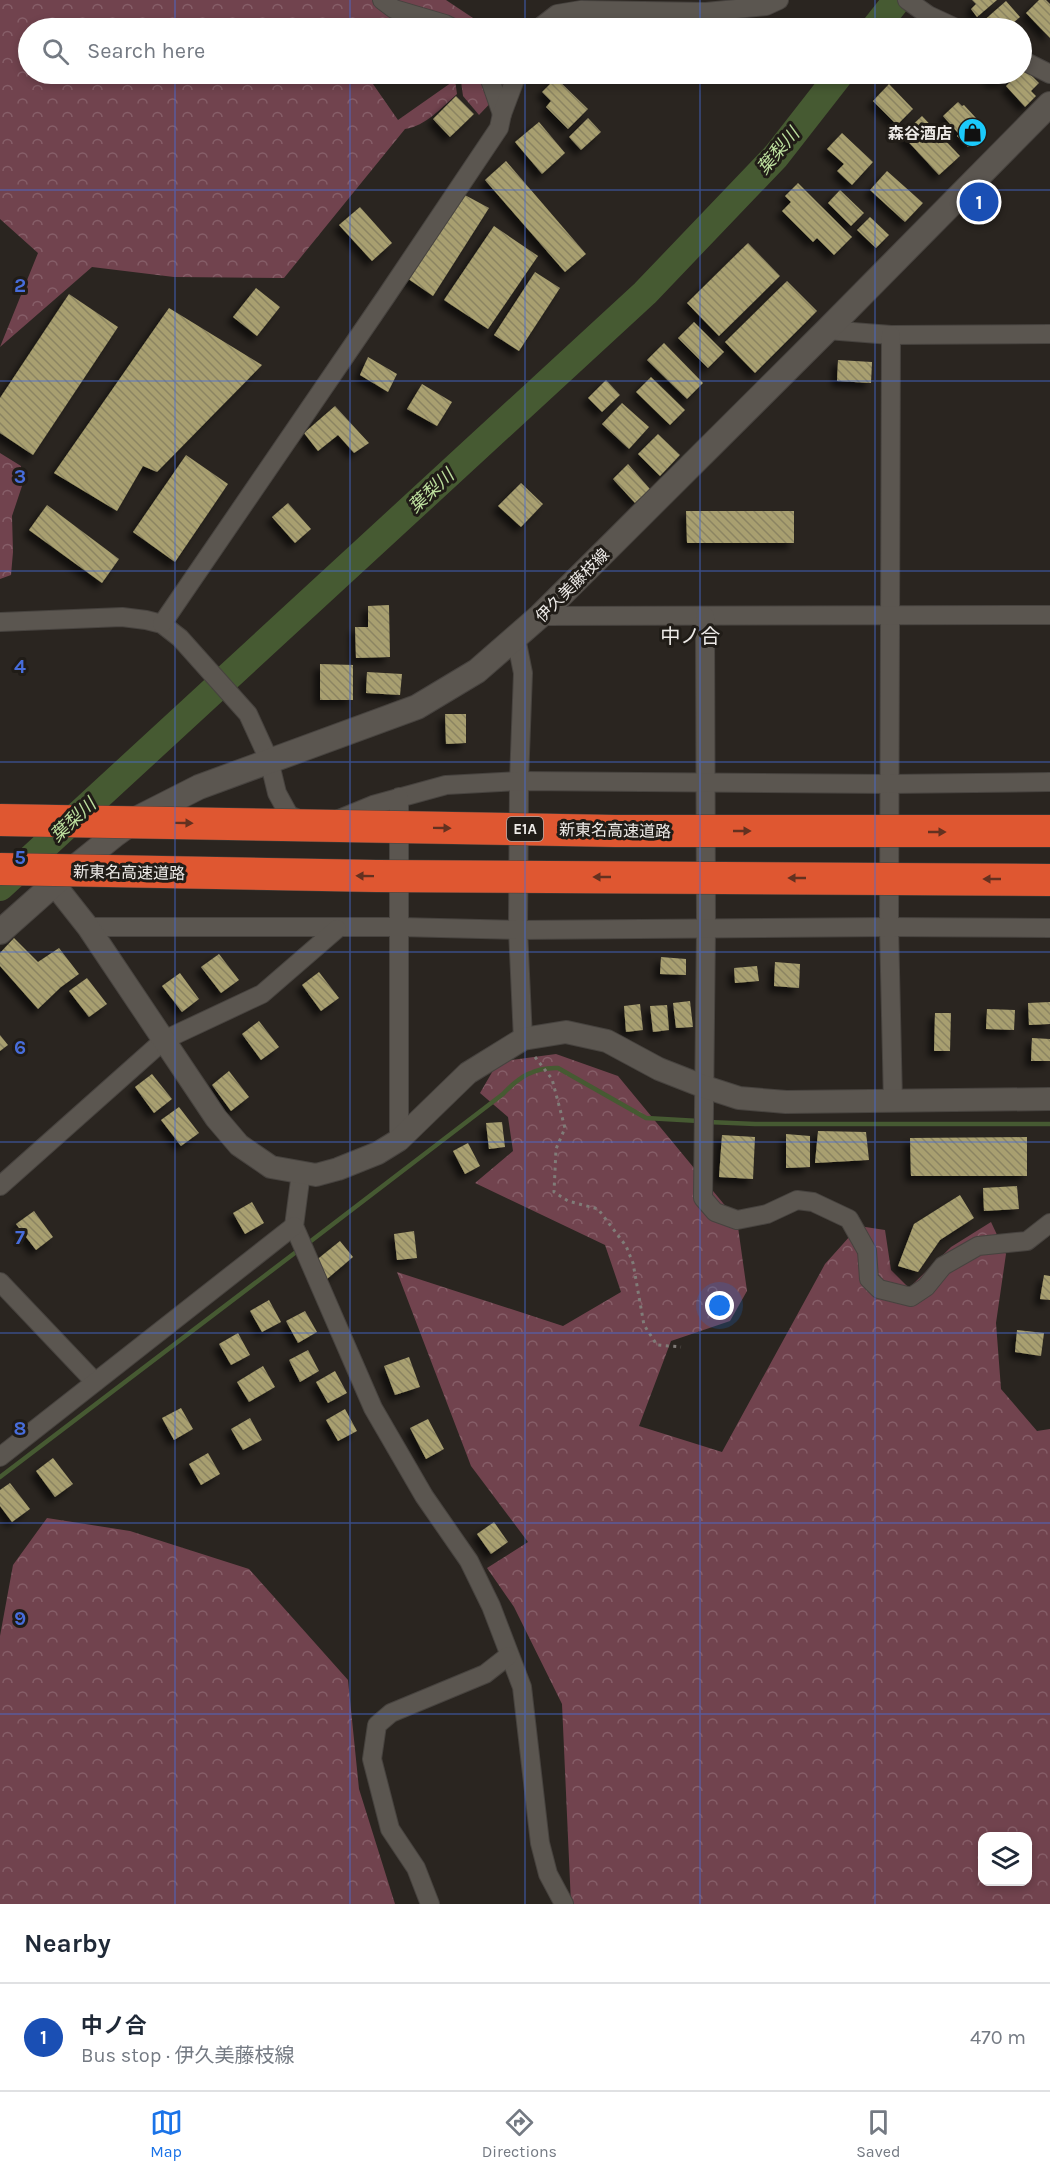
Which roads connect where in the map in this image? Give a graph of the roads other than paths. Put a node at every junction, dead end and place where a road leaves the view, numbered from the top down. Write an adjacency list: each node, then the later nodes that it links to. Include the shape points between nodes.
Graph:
1 (382, 0): 4 (street, via 394,9)
2 (779, 0): 5 (street, via 766,6 706,12 581,10)
3 (907, 0): 6 (street)
4 (425, 18)
5 (552, 18)
6 (934, 18)
7 (1032, 65): 8 (street)
8 (1050, 74)
9 (492, 84): 11 (street)
10 (513, 84): 11 (street)
11 (502, 114): 21 (street, via 499,128)
12 (1047, 114): 13 (main road, 伊久美藤枝線)
13 (827, 330): 14 (street); 18 (main road, 伊久美藤枝線)
14 (891, 334): 15 (street); 16 (street)
15 (1050, 334)
16 (889, 614): 17 (street); 19 (street); 27 (street)
17 (1050, 615)
18 (540, 616): 19 (street); 22 (main road, 伊久美藤枝線)
19 (705, 616): 25 (street)
20 (0, 621): 21 (street, via 122,617)
21 (162, 624): 23 (street, via 237,700 248,714)
22 (516, 638): 23 (main road, 伊久美藤枝線, via 477,671 417,707); 24 (street, via 523,672)
23 (269, 760): 28 (street, via 277,793 289,815 303,822 343,818); 33 (main road, 伊久美藤枝線, via 199,787 138,819)
24 (519, 781): 25 (street); 28 (street, via 447,785); 40 (street)
25 (705, 782): 27 (street); 39 (street)
26 (1050, 782): 27 (street)
27 (889, 784): 36 (street)
28 (399, 797): 35 (street)
29 (0, 820): 30 (highway, 新東名高速道路 / E1A, one-way to 30, bridge, via 615,831)
30 (1050, 831)
31 (0, 869): 32 (highway, 新東名高速道路, one-way to 31, bridge, via 376,876)
32 (1050, 879)
33 (54, 884): 34 (street); 41 (main road, 伊久美藤枝線)
34 (88, 927): 38 (street); 42 (street)
35 (399, 927): 38 (street); 40 (street); 47 (street)
36 (889, 927): 37 (street); 39 (street); 46 (street)
37 (1050, 928)
38 (337, 929): 42 (street, via 262,994)
39 (706, 929): 40 (street); 44 (street)
40 (518, 930): 43 (street)
41 (0, 932)
42 (164, 1040): 48 (street, via 216,1118 239,1145 271,1167); 49 (street)
43 (523, 1040): 44 (street, via 566,1032 607,1041 659,1069); 47 (street, via 468,1073)
44 (705, 1087): 46 (street, via 739,1098 786,1102); 50 (street, via 703,1198 709,1205 737,1220 767,1214 797,1200 813,1202 849,1219 867,1251 869,1279 879,1289 911,1297 926,1287 943,1266 978,1246 1027,1241)
45 (1050, 1099): 46 (street)
46 (893, 1102)
47 (399, 1140): 48 (street, via 338,1169 316,1175)
48 (301, 1173): 51 (street)
49 (0, 1186)
50 (1050, 1223)
51 (294, 1226): 53 (street); 55 (street, via 373,1408 424,1496 469,1561 491,1606)
52 (0, 1282): 53 (street)
53 (95, 1382): 54 (street)
54 (0, 1456)
55 (508, 1656): 56 (street, via 485,1674 391,1713 377,1725 372,1759 390,1829 416,1868); 57 (street, via 522,1687 540,1843 548,1874)
56 (430, 1904)
57 (564, 1904)

